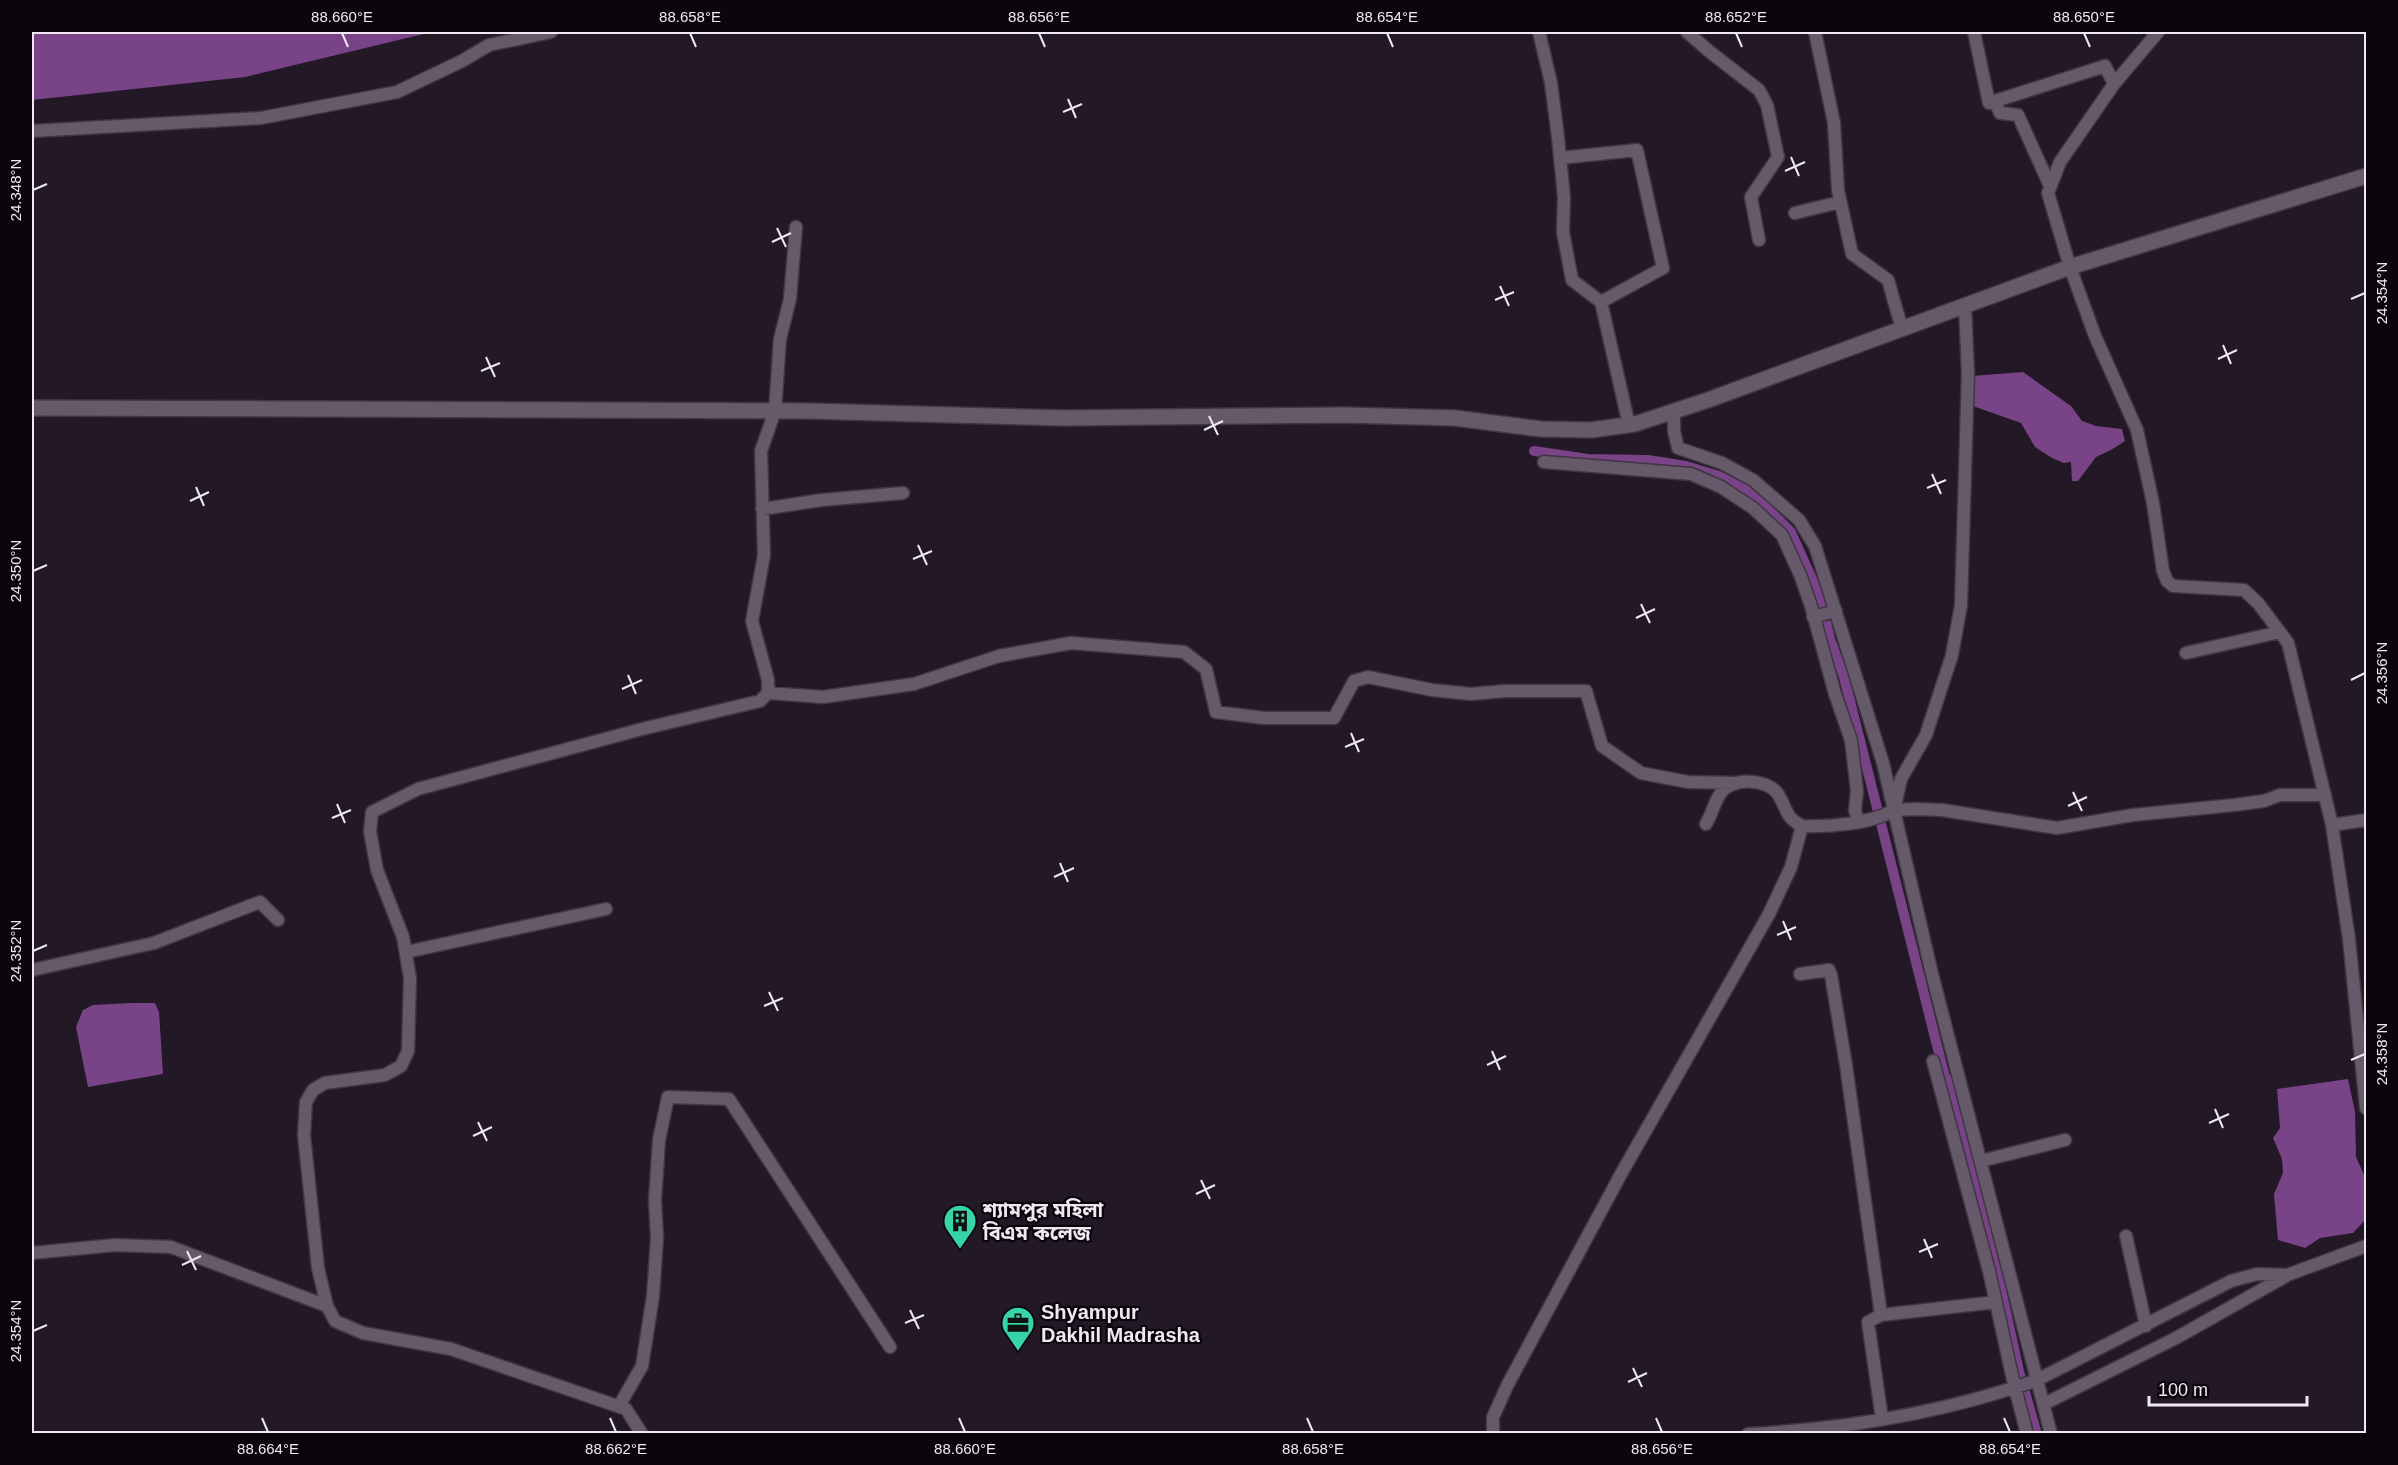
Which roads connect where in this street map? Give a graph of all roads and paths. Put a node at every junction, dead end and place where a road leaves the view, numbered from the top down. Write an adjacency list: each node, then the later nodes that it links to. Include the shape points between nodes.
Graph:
1 (550, 32): 9 (street, via 489,45 397,92 261,118)
2 (1539, 32): 10 (street, via 1551,83)
3 (1687, 32): 16 (street, via 1759,90 1767,105 1778,157 1751,197)
4 (1815, 32): 13 (street, via 1834,123)
5 (1974, 32): 8 (street, via 1989,103)
6 (2158, 32): 7 (street)
7 (2114, 84): 8 (street, via 2105,66); 12 (street, via 2060,162)
8 (1995, 102): 12 (street, via 2000,113 2018,115)
9 (32, 131)
10 (1560, 158): 18 (street, via 1563,232 1572,280); 18 (street, via 1637,150 1663,268)
11 (2367, 176): 17 (street)
12 (2050, 186): 17 (street, via 2048,194)
13 (1840, 202): 14 (street); 20 (street, via 1852,254 1888,280)
14 (1795, 213)
15 (796, 227): 22 (street, via 790,299 780,339)
16 (1759, 240)
17 (2070, 267): 19 (street); 29 (street, via 2095,336 2138,430 2167,581 2173,586 2244,590)
18 (1601, 302): 24 (street)
19 (1965, 306): 20 (street); 34 (street, via 1968,373 1960,605 1952,655 1926,735 1901,778)
20 (1902, 329): 23 (street)
21 (32, 408): 22 (street)
22 (775, 411): 24 (street, via 1064,418 1346,415 1455,418 1571,430); 27 (street, via 761,451)
23 (1674, 411): 24 (street); 28 (street, via 1678,448 1722,463 1754,480 1799,520 1815,546)
24 (1629, 424)
25 (1544, 462): 28 (street, via 1691,474 1721,487 1753,508 1782,536)
26 (903, 493): 27 (street)
27 (762, 509): 31 (street, via 764,555 752,621)
28 (1823, 615): 34 (street, via 1883,764); 35 (street, via 1835,694 1851,740 1857,791 1855,810)
29 (2280, 632): 30 (street); 33 (street, via 2288,643 2299,680)
30 (2186, 653)
31 (768, 693): 32 (street, via 823,697 914,684 999,656 1071,643 1131,647 1184,652 1206,669 1216,712 1264,718 1334,717 1354,681 1368,677 1470,694 1586,691 1602,746 1641,773 1688,782); 42 (street, via 760,701 418,789 372,812 370,831 377,870)
32 (1736, 783): 37 (street, via 1720,792); 39 (street, via 1761,783 1777,792 1790,820)
33 (2325, 795): 34 (street, via 2280,795 2234,806 2133,815 2057,828 1942,810); 38 (street)
34 (1890, 813): 35 (street); 48 (street)
35 (1863, 820): 39 (street, via 1825,827)
36 (2367, 820): 38 (street)
37 (1706, 824)
38 (2332, 825): 46 (street)
39 (1802, 826): 64 (street, via 1791,867 1769,914 1508,1384 1493,1417)
40 (606, 909): 42 (street)
41 (278, 920): 43 (street, via 260,902 154,943)
42 (406, 952): 54 (street, via 411,995 408,1052 400,1066 385,1075 325,1083 313,1089 306,1102 304,1135 317,1257)
43 (32, 970)
44 (1800, 974): 55 (street, via 1828,970 1831,975)
45 (1933, 1060): 53 (street)
46 (2367, 1108)
47 (2064, 1140): 48 (street)
48 (1981, 1161): 58 (street)
49 (2126, 1236): 56 (street)
50 (2367, 1246): 52 (street)
51 (32, 1253): 54 (street, via 115,1245 171,1247)
52 (2287, 1275): 56 (street, via 2258,1274 2231,1281); 60 (street, via 2176,1338)
53 (1996, 1302): 55 (street); 59 (street)
54 (327, 1306): 61 (street, via 335,1321 363,1333 451,1349)
55 (1881, 1315): 62 (street, via 1868,1322)
56 (2146, 1326): 58 (street)
57 (890, 1347): 61 (street, via 729,1099 668,1097 659,1140 657,1238 642,1366)
58 (2037, 1380): 59 (street); 60 (street)
59 (2015, 1388): 62 (street); 66 (street)
60 (2044, 1404): 67 (street)
61 (620, 1406): 63 (street)
62 (1882, 1419): 65 (street)
63 (642, 1434)
64 (1493, 1434)
65 (1748, 1434)
66 (2027, 1434)
67 (2051, 1434)

